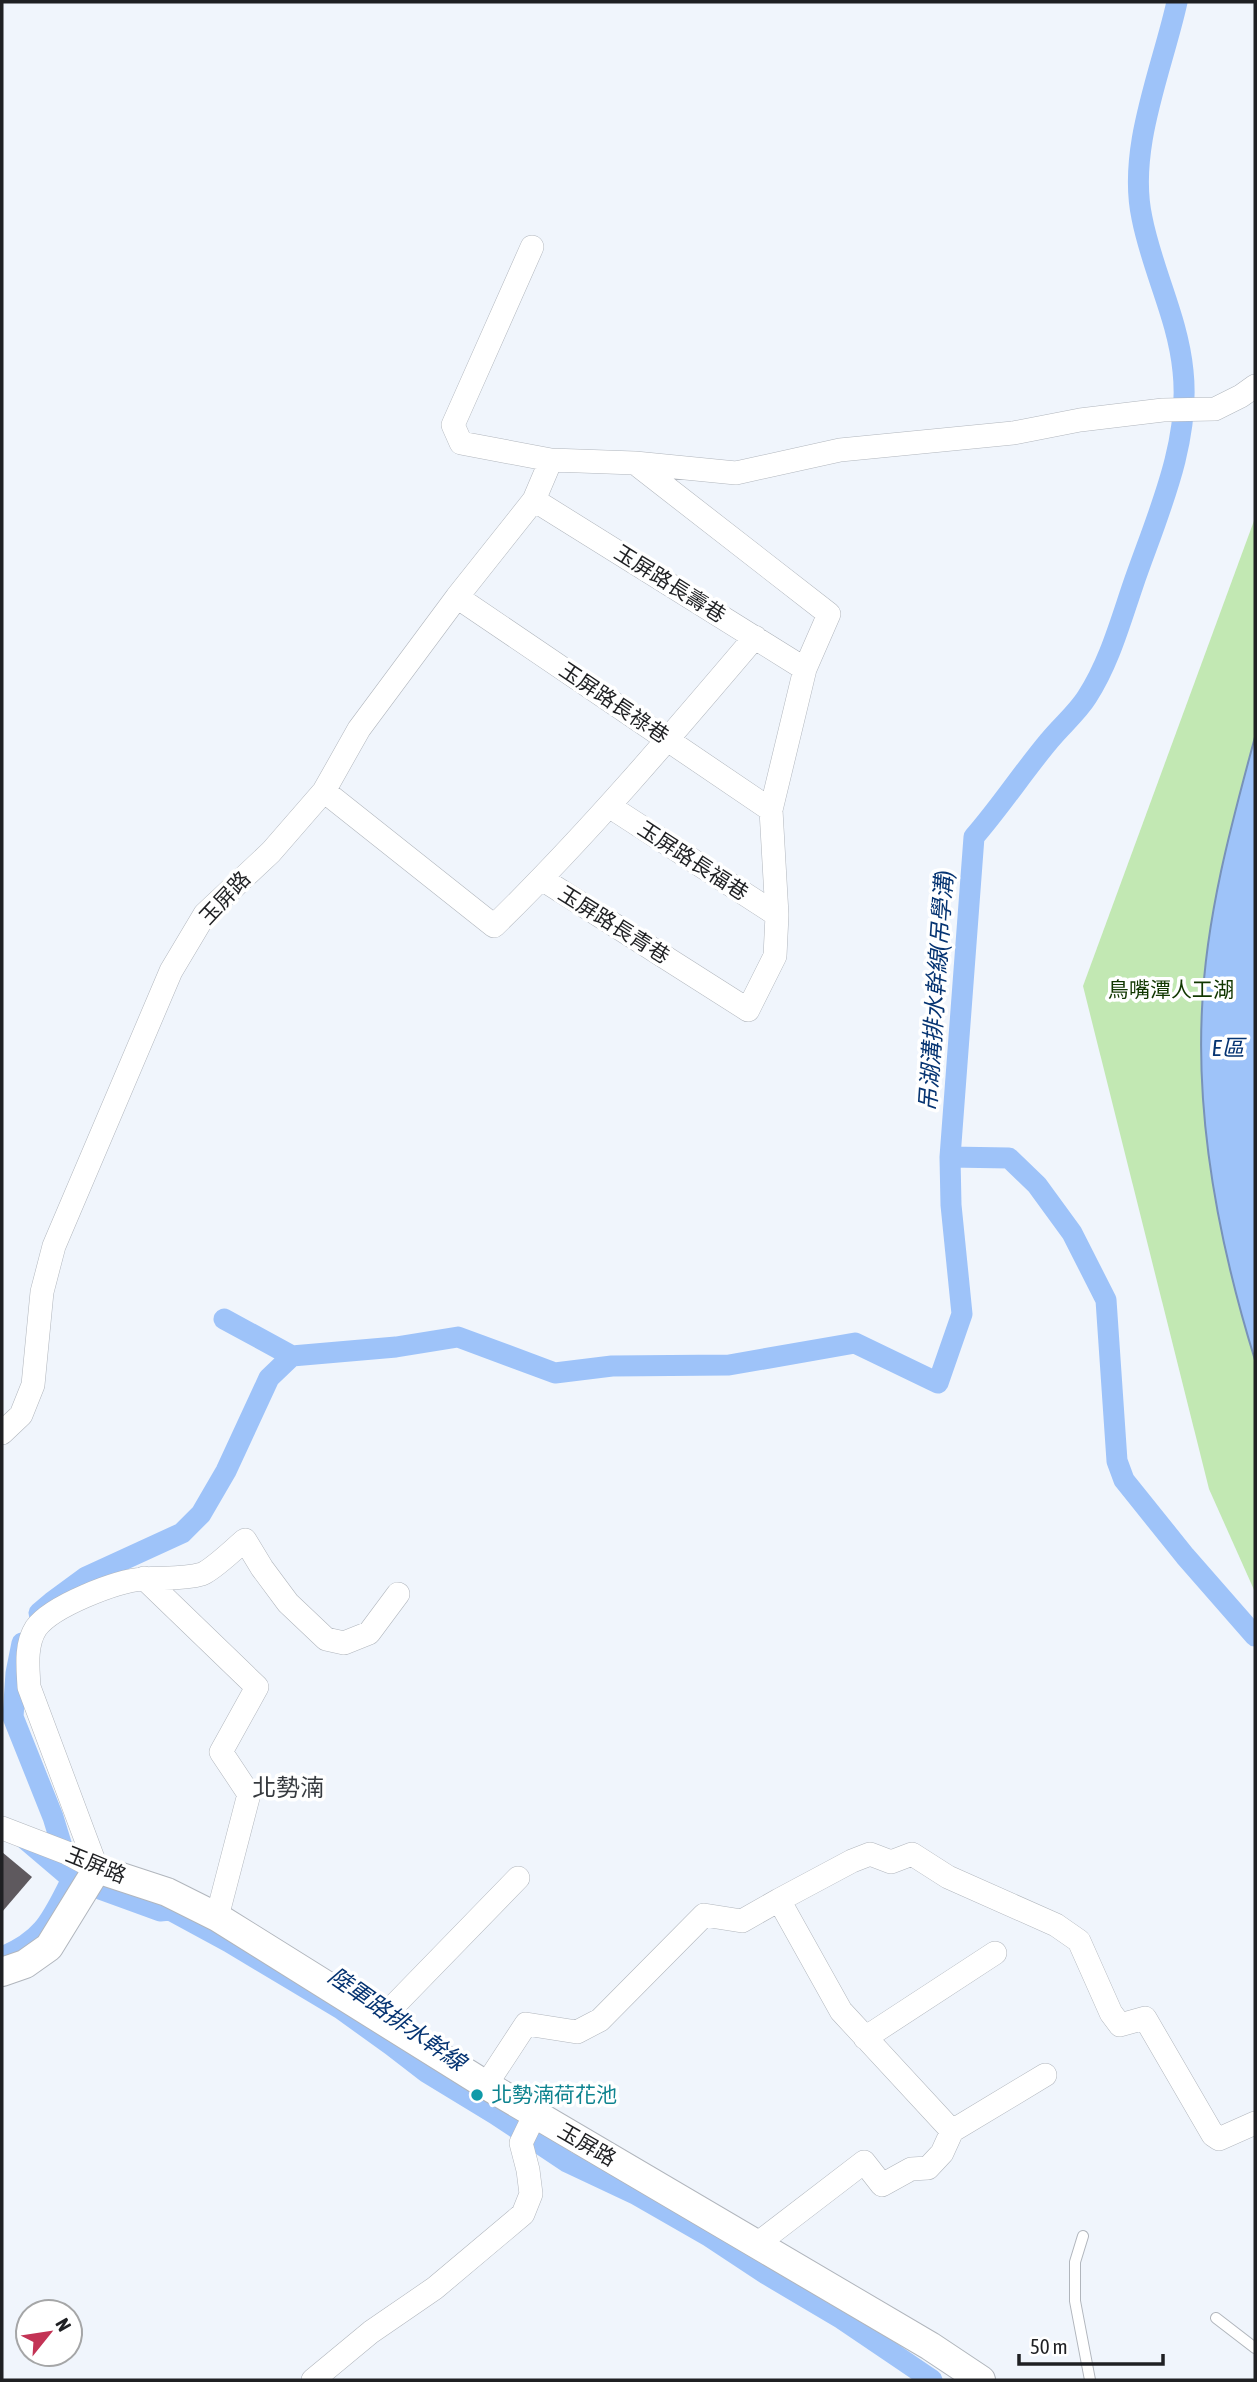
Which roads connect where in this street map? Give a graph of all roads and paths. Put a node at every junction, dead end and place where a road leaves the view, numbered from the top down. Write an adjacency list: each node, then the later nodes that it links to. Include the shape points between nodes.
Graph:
1 (532, 247): 3 (street, via 453,425 461,443)
2 (1255, 386): 4 (street, via 1216,409 1163,410 1013,433 840,450 736,472)
3 (551, 460): 4 (street); 5 (street, 玉屏路)
4 (635, 463): 8 (street, via 829,614)
5 (534, 499): 6 (street, 玉屏路); 7 (street, 玉屏路長壽巷)
6 (457, 597): 9 (street, 玉屏路長祿巷); 10 (street, 玉屏路, via 359,729)
7 (755, 637): 8 (street, 玉屏路長壽巷); 9 (street)
8 (805, 669): 12 (street)
9 (669, 739): 11 (street); 12 (street, 玉屏路長祿巷)
10 (324, 791): 13 (street, 玉屏路長青巷, via 494,926); 15 (street, 玉屏路, via 271,852 205,914 172,971 54,1246 42,1292 33,1385 21,1415)
11 (609, 806): 13 (street); 14 (street, 玉屏路長福巷)
12 (771, 810): 14 (street)
13 (542, 879): 14 (street, 玉屏路長青巷, via 748,1010 775,956)
14 (777, 915)
15 (2, 1433)
16 (144, 1578): 17 (street, via 166,1580 204,1573 245,1540 288,1603 326,1639 344,1643 369,1633); 19 (street, via 117,1584 61,1608 36,1629 27,1656 33,1697 77,1814); 22 (street, via 257,1687 221,1752 249,1794)
17 (398, 1594)
18 (2, 1828): 19 (street, 玉屏路)
19 (85, 1870): 22 (street, 玉屏路, via 167,1892); 24 (street, 玉屏路, via 49,1947)
20 (518, 1878): 25 (street)
21 (779, 1900): 26 (street, via 841,2011); 28 (street, via 742,1921 704,1915 600,2020 577,2032 526,2024); 30 (street, via 870,1854 891,1862 912,1854 948,1877 1056,1925 1079,1941 1119,2025 1145,2018 1213,2135 1219,2139)
22 (216, 1917): 25 (street, 玉屏路)
23 (995, 1953): 26 (street)
24 (2, 1972)
25 (380, 2020): 28 (street, 玉屏路)
26 (865, 2038): 31 (street)
27 (1045, 2076): 31 (street)
28 (486, 2085): 29 (street, 玉屏路)
29 (535, 2115): 33 (street, 玉屏路); 36 (street, via 521,2143 531,2194 523,2214)
30 (1255, 2123)
31 (952, 2131): 33 (street, via 942,2153 928,2168 911,2169 881,2185 864,2162)
32 (1083, 2236): 38 (lane, via 1074,2262 1074,2301)
33 (757, 2244): 37 (street, 玉屏路)
34 (1216, 2318): 35 (lane)
35 (1255, 2348)
36 (313, 2380)
37 (981, 2380)
38 (1090, 2380)

